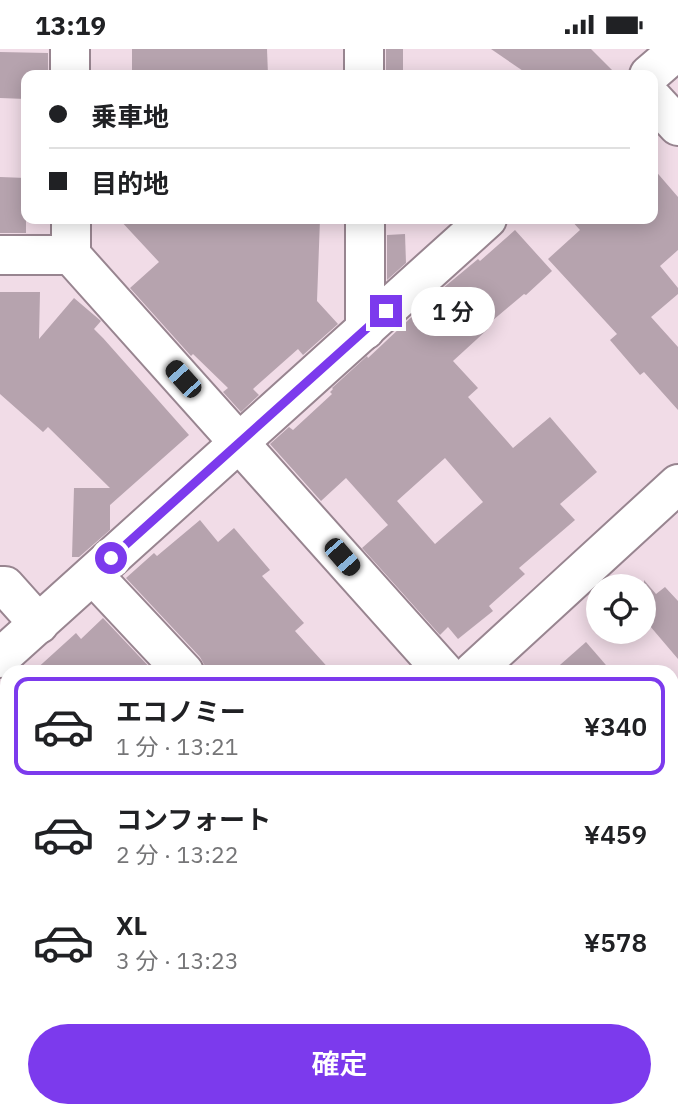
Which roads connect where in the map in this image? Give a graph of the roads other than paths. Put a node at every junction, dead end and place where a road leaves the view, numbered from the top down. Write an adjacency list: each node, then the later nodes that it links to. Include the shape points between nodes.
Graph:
1 (70, 49): 5 (street)
2 (364, 49): 6 (street)
3 (644, 49): 7 (street)
4 (678, 50): 8 (street)
5 (70, 70)
6 (364, 70)
7 (644, 70)
8 (655, 70)
9 (658, 105): 10 (street)
10 (678, 127)
11 (365, 224): 15 (street)
12 (482, 224): 15 (street)
13 (71, 237): 14 (street); 16 (street)
14 (0, 255)
15 (365, 330): 16 (street)
16 (240, 442): 18 (street); 23 (street)
17 (678, 484): 24 (street)
18 (93, 575): 20 (street); 22 (street)
19 (0, 586): 20 (street)
20 (40, 624): 21 (street)
21 (0, 658)
22 (177, 665)
23 (438, 665)
24 (481, 665)

